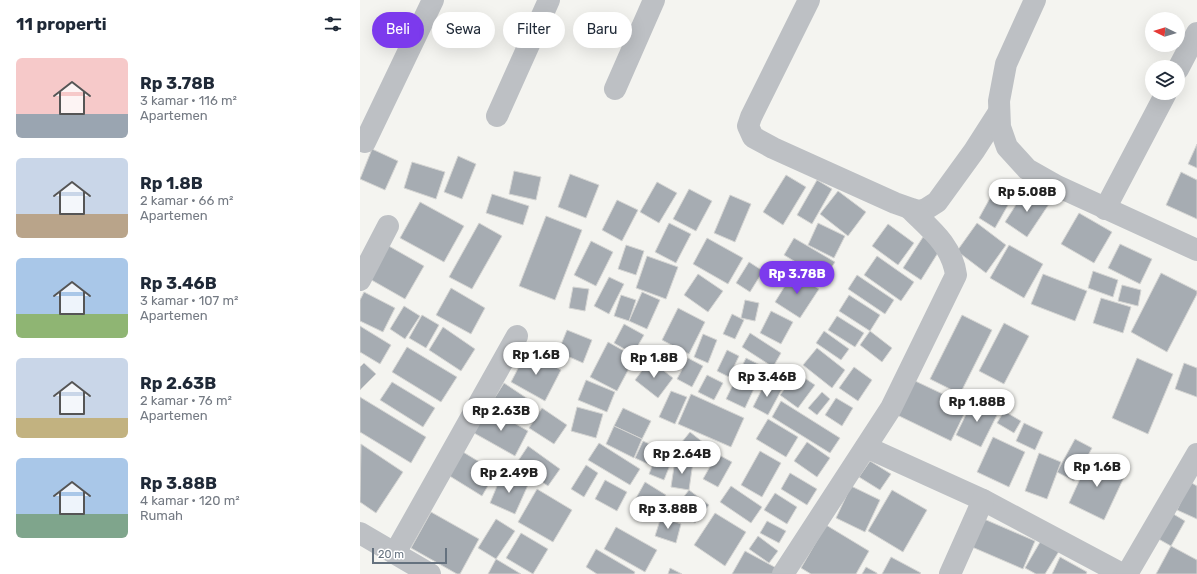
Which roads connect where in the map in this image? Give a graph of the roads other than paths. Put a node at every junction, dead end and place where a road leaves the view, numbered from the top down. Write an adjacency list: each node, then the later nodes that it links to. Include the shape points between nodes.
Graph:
1 (433, 0): 12 (street)
2 (549, 0): 11 (street)
3 (654, 0): 8 (street)
4 (809, 0): 14 (street, via 751,117 748,126 753,137)
5 (1035, 0): 10 (street, via 1006,64 998,101)
6 (1197, 33): 7 (street)
7 (1183, 60)
8 (615, 89)
9 (1162, 100): 13 (street)
10 (999, 112): 13 (street, via 1000,127 1007,147 1027,169); 14 (street, via 936,202 926,209)
11 (497, 116)
12 (365, 142)
13 (1106, 208): 16 (street)
14 (910, 209): 19 (street, via 951,254 956,275 891,408)
15 (388, 226): 17 (street)
16 (1197, 250)
17 (360, 280)
18 (517, 336): 23 (street)
19 (866, 447): 21 (street); 25 (street)
20 (1197, 454): 28 (street)
21 (983, 500): 26 (street); 27 (street)
22 (360, 533): 23 (street)
23 (400, 563): 24 (street)
24 (430, 574)
25 (783, 574)
26 (950, 574)
27 (1122, 574)
28 (1127, 574)

